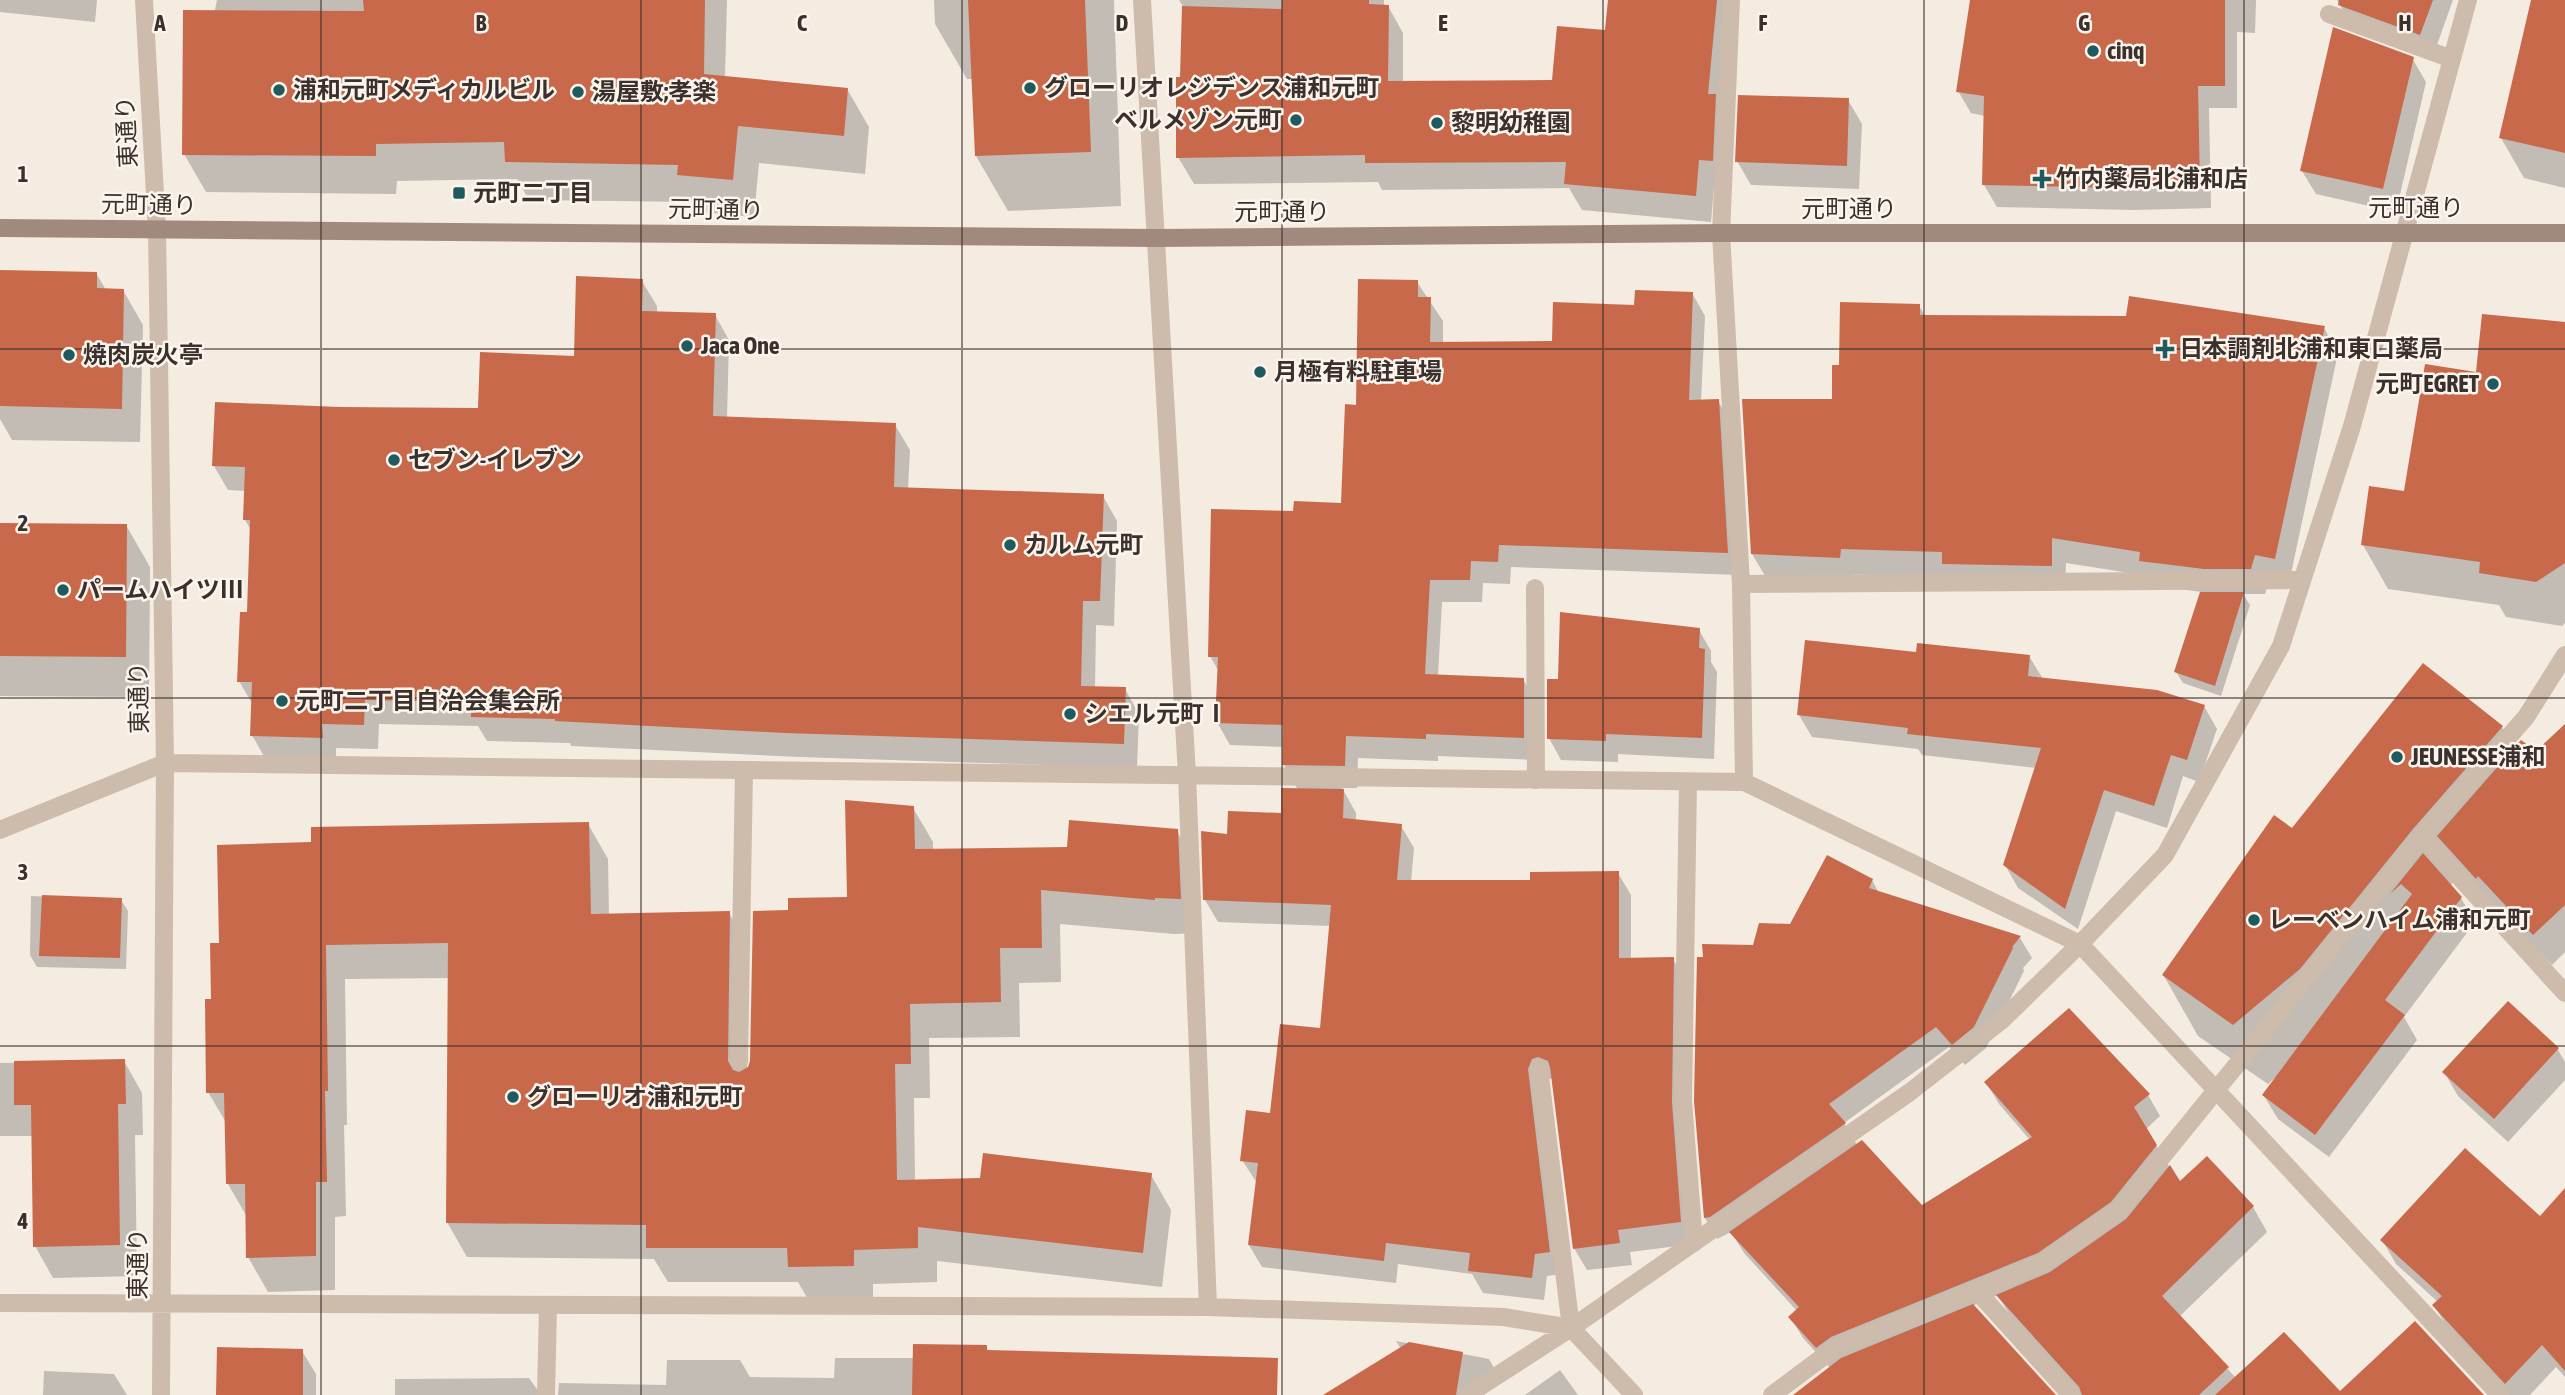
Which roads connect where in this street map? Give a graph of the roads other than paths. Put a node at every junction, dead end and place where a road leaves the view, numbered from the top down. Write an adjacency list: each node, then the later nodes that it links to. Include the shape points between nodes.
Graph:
1 (144, 0): 8 (street, 東通り)
2 (1143, 0): 12 (street)
3 (1731, 0): 9 (street)
4 (2468, 0): 6 (street)
5 (2329, 14): 6 (street)
6 (2452, 59): 10 (street)
7 (0, 228): 8 (street, 元町通り)
8 (157, 229): 12 (street, 元町通り); 17 (street, 東通り)
9 (1721, 233): 10 (street, 元町通り); 12 (street, 元町通り); 14 (street)
10 (2405, 233): 11 (street, 元町通り); 13 (street, via 2352,426)
11 (2565, 233)
12 (1157, 238): 19 (street)
13 (2302, 580): 14 (street); 25 (street, via 2281,646 2165,855)
14 (1741, 584): 22 (street)
15 (1535, 588): 20 (street)
16 (2565, 654): 24 (street, via 2526,716)
17 (165, 763): 18 (street); 23 (street); 33 (street, 東通り)
18 (744, 770): 19 (street); 27 (street)
19 (1187, 775): 20 (street); 35 (street)
20 (1536, 780): 21 (street)
21 (1688, 782): 22 (street); 30 (street, via 1683,1101)
22 (1744, 782): 25 (street)
23 (0, 830)
24 (2422, 836): 26 (street); 29 (street)
25 (2080, 944): 29 (street); 30 (street, via 2001,1021 1910,1093)
26 (2565, 993)
27 (739, 1061)
28 (1539, 1068): 36 (street)
29 (2216, 1090): 31 (street, via 2119,1210 2043,1263); 43 (street)
30 (1694, 1242): 36 (street)
31 (1976, 1290): 41 (street, via 1835,1348); 42 (street)
32 (0, 1303): 33 (street)
33 (162, 1305): 34 (street); 37 (street, 東通り)
34 (548, 1306): 35 (street); 38 (street)
35 (1208, 1307): 36 (street, via 1503,1317)
36 (1571, 1328): 39 (street); 40 (street)
37 (161, 1395)
38 (546, 1395)
39 (1467, 1395)
40 (1634, 1395)
41 (1772, 1395)
42 (2071, 1395)
43 (2500, 1395)

